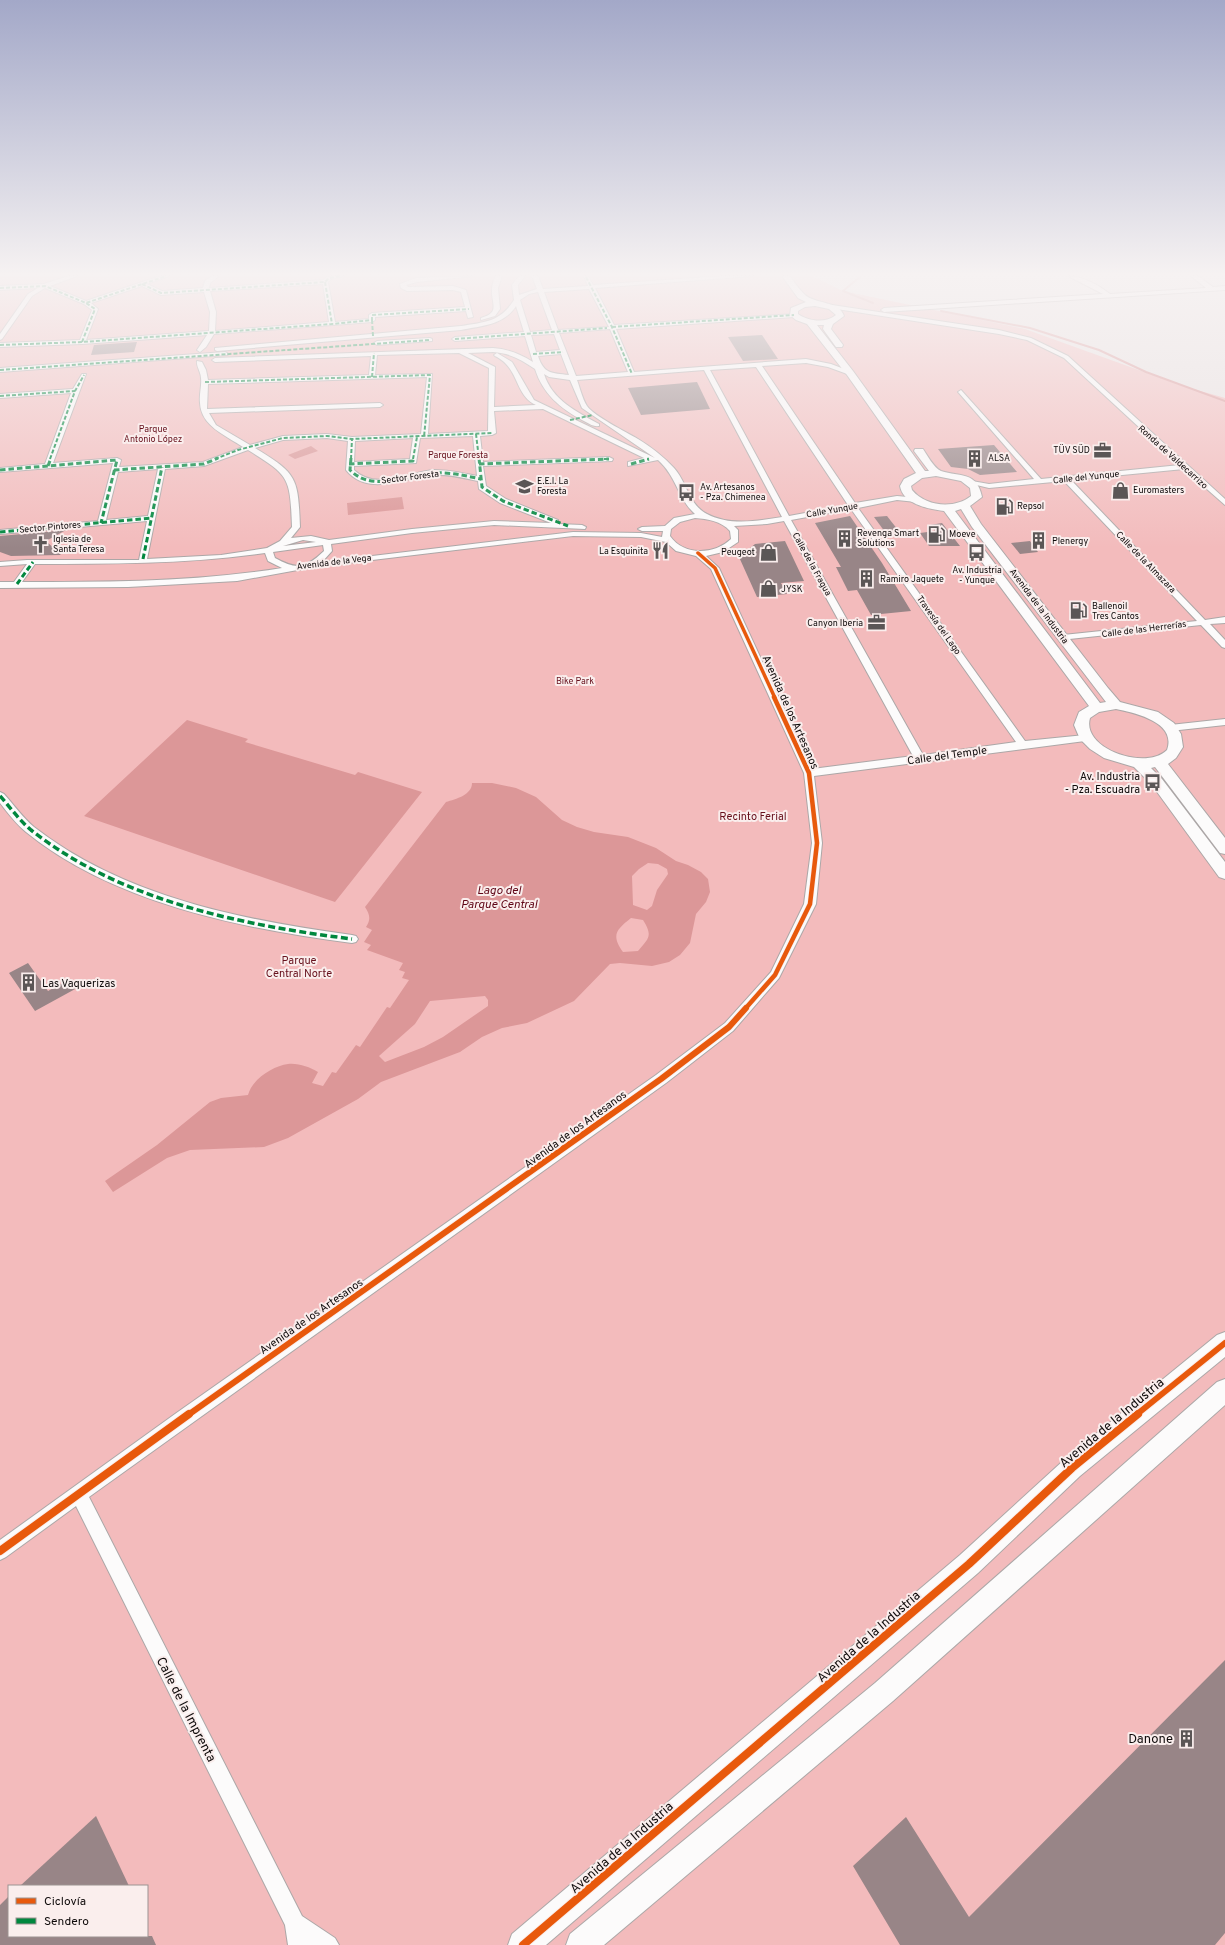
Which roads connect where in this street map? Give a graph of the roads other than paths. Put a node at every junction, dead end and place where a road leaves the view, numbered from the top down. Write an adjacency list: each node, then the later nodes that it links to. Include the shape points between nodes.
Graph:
1 (25, 367): 18 (street)
2 (33, 367): 18 (street)
3 (63, 367): 18 (street)
4 (201, 367): 22 (street)
5 (209, 367): 22 (street)
6 (373, 367): 28 (street)
7 (492, 367): 37 (street)
8 (513, 367): 36 (street, via 526,395)
9 (534, 367): 21 (street)
10 (538, 367): 21 (street)
11 (628, 367): 24 (street)
12 (729, 367): 20 (street)
13 (759, 367): 69 (street, Travesía del Lago)
14 (834, 367): 23 (street)
15 (845, 367): 23 (street)
16 (856, 367): 41 (street)
17 (1076, 367): 56 (street, Ronda de Valdecarrizo)
18 (0, 369)
19 (571, 369): 26 (street, via 563,374); 29 (street)
20 (706, 369): 24 (street); 75 (street, Calle de la Fragua)
21 (539, 370): 26 (street); 40 (street, via 551,397)
22 (204, 372): 30 (street)
23 (850, 373): 60 (street)
24 (632, 374): 27 (street)
25 (84, 375): 31 (street)
26 (549, 375): 29 (street)
27 (607, 376): 29 (street); 33 (street, via 592,380 583,386)
28 (372, 377): 30 (street); 44 (street, via 430,375)
29 (574, 378): 33 (street)
30 (206, 382): 38 (street, via 202,401)
31 (75, 391): 34 (street); 54 (street)
32 (961, 392): 63 (street)
33 (578, 394): 39 (street, via 584,407)
34 (0, 396)
35 (380, 405): 38 (street)
36 (544, 407): 37 (street); 42 (street)
37 (491, 409): 43 (street, via 492,433)
38 (204, 411): 47 (street, via 207,420 214,426)
39 (592, 415): 40 (street); 50 (street, via 657,455)
40 (580, 416): 42 (street); 50 (street)
41 (893, 416)
42 (570, 420): 49 (street)
43 (476, 434): 44 (street); 52 (street)
44 (420, 437): 45 (street); 51 (street, via 414,461)
45 (352, 439): 47 (street, via 327,436 282,438); 51 (street)
46 (915, 445): 59 (street)
47 (247, 447): 55 (street, via 204,464); 80 (street, via 278,466 290,479 295,493)
48 (609, 459): 52 (street)
49 (649, 459): 50 (street); 53 (street)
50 (664, 462): 67 (street, via 675,474)
51 (350, 464): 61 (street, Sector Foresta, via 350,470 354,475 364,480 399,480 441,472)
52 (479, 464): 61 (street)
53 (631, 464)
54 (48, 466): 57 (street); 58 (street, via 117,460)
55 (162, 467): 58 (street); 73 (street)
56 (1184, 467): 62 (street, Calle del Yunque); 68 (street, Ronda de Valdecarrizo)
57 (0, 470)
58 (114, 470): 77 (street)
59 (936, 473): 60 (street); 64 (street, via 956,476)
60 (922, 474): 65 (street, via 908,481 906,486)
61 (481, 479): 79 (street, via 482,487 503,501)
62 (1067, 480): 63 (street, Calle del Yunque); 100 (street, Calle de la Almazara)
63 (1040, 482): 64 (street, Calle del Yunque)
64 (975, 487): 70 (street, via 977,497)
65 (912, 496): 66 (street, Calle Yunque); 66 (street, Calle Yunque); 71 (street)
66 (897, 498): 69 (street, Calle Yunque)
67 (687, 500): 72 (street, via 696,512); 74 (street)
68 (1225, 503)
69 (853, 506): 75 (street, Calle Yunque); 108 (street, Travesía del Lago)
70 (964, 506): 71 (street); 101 (street, Avenida de la Industria)
71 (947, 508): 104 (street, Avenida de la Industria)
72 (706, 517): 74 (street); 78 (street, Calle Yunque)
73 (151, 518): 77 (street, Sector Pintores); 91 (street)
74 (685, 518): 81 (street)
75 (787, 518): 76 (street, Calle Yunque); 109 (street, Calle de la Fragua)
76 (767, 522): 78 (street, Calle Yunque); 83 (street, Calle Yunque)
77 (101, 523): 82 (street, Sector Pintores)
78 (726, 523): 83 (street)
79 (568, 526): 81 (street, Avenida de la Vega); 87 (street, Avenida de la Vega, via 494,522)
80 (296, 527): 84 (street); 86 (street)
81 (667, 528): 85 (street)
82 (0, 532)
83 (736, 535): 89 (street, via 732,544)
84 (314, 538): 86 (street); 87 (street)
85 (668, 540): 90 (street, via 679,549); 94 (street, Avenida de la Vega, via 641,536 573,534)
86 (284, 541): 88 (street)
87 (327, 542): 88 (street, Avenida de la Vega); 94 (street, via 328,551)
88 (268, 551): 92 (street, Avenida de la Vega, via 143,562); 95 (street, via 271,559)
89 (719, 551): 90 (street); 96 (street, via 715,556)
90 (698, 553): 96 (street, Avenida de los Artesanos)
91 (143, 559)
92 (33, 562): 93 (street, Avenida de la Vega); 97 (street)
93 (0, 564)
94 (314, 565): 95 (street, Avenida de la Vega)
95 (288, 568): 97 (street, Avenida de la Vega, via 237,578 182,582)
96 (715, 568): 112 (street, Avenida de los Artesanos)
97 (17, 584): 98 (street, Avenida de la Vega)
98 (0, 585)
99 (1225, 620): 100 (street, Calle de las Herrerías)
100 (1204, 622): 101 (street, Calle de las Herrerías); 102 (street, Calle de la Almazara)
101 (1063, 638): 103 (street, Avenida de la Industria)
102 (1225, 645)
103 (1116, 705): 104 (street); 106 (street, via 1147,712)
104 (1097, 708): 107 (street, via 1082,720 1081,728)
105 (1225, 722): 106 (street)
106 (1170, 728): 110 (street, via 1176,738 1176,748 1170,756)
107 (1085, 738): 108 (street, Calle del Temple); 111 (street, via 1107,756)
108 (1023, 745): 109 (street, Calle del Temple)
109 (920, 759): 112 (street, Calle del Temple)
110 (1159, 762): 111 (street); 114 (street)
111 (1139, 764): 115 (street, via 1157,782)
112 (809, 773): 119 (street, Avenida de los Artesanos, via 817,843 810,904 775,975 729,1027 508,1189)
113 (0, 796): 116 (street, via 30,829 87,867 169,901 239,920)
114 (1225, 849)
115 (1225, 873)
116 (352, 939)
117 (1225, 1343): 124 (street, Avenida de la Industria, via 1072,1468 969,1564)
118 (1225, 1390): 125 (street, via 884,1692)
119 (79, 1494): 120 (street, Avenida de los Artesanos); 121 (street, Calle de la Imprenta)
120 (0, 1551)
121 (294, 1923): 122 (street, Calle de la Imprenta); 123 (street)
122 (299, 1945)
123 (328, 1945)
124 (523, 1945)
125 (581, 1945)

